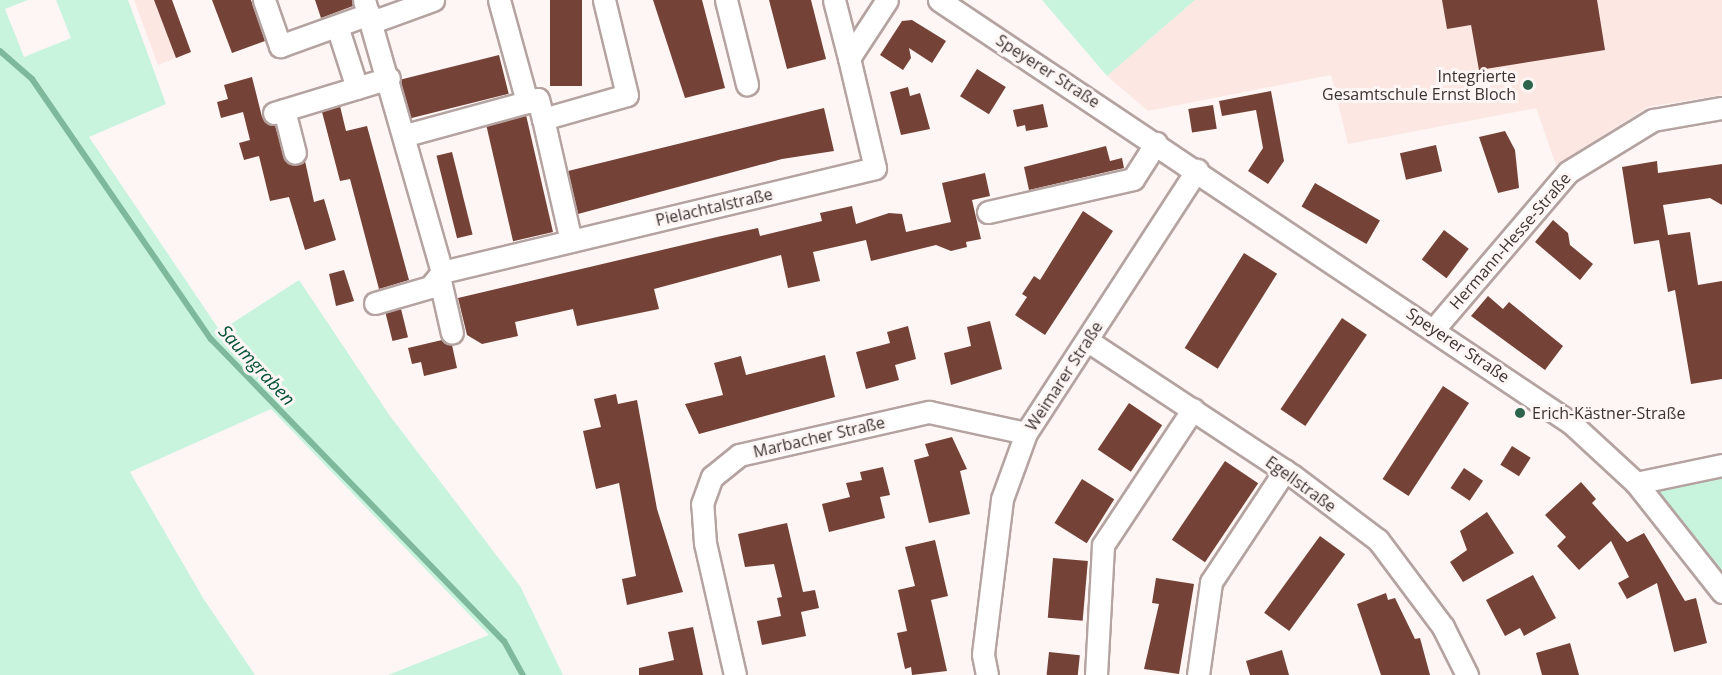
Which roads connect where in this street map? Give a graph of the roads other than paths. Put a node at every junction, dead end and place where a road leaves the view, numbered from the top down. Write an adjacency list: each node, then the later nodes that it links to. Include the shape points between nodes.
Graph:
1 (264, 0): 10 (street, via 280,46)
2 (433, 0): 9 (street)
3 (499, 0): 15 (street)
4 (604, 0): 17 (street, via 627,95)
5 (726, 0): 13 (street)
6 (834, 0): 11 (street, Pielachtalstraße)
7 (887, 0): 11 (street)
8 (939, 0): 19 (street, Speyerer Straße)
9 (368, 12): 10 (street); 12 (street)
10 (337, 26): 14 (street)
11 (849, 58): 23 (street, Pielachtalstraße, via 875,168)
12 (389, 78): 14 (street); 18 (street)
13 (747, 84)
14 (357, 88): 20 (street, via 279,112)
15 (527, 102): 17 (street, via 538,99); 18 (street)
16 (1722, 108): 26 (street, Hermann-Hesse-Straße, via 1653,120 1568,172)
17 (543, 119): 23 (street)
18 (406, 135): 24 (street)
19 (1156, 142): 21 (street, Speyerer Straße); 22 (street, via 1133,179)
20 (295, 153)
21 (1197, 170): 26 (street, Speyerer Straße); 28 (street, Weimarer Straße)
22 (988, 212)
23 (571, 241): 24 (street, Pielachtalstraße)
24 (441, 274): 25 (street, Pielachtalstraße, via 430,287); 27 (street)
25 (375, 303)
26 (1434, 329): 33 (street, Speyerer Straße, via 1571,423)
27 (452, 333)
28 (1088, 340): 29 (street, Egellstraße); 30 (street, Weimarer Straße)
29 (1192, 409): 32 (street, Egellstraße); 37 (street, via 1103,545)
30 (1026, 433): 35 (street, Marbacher Straße, via 930,412 739,455 712,477 702,504 705,543); 36 (street, Weimarer Straße, via 1002,499 982,654)
31 (1722, 465): 33 (street)
32 (1285, 470): 38 (street, via 1211,582); 39 (street, Egellstraße, via 1378,540 1443,627)
33 (1636, 483): 34 (street, Speyerer Straße)
34 (1722, 592)
35 (735, 675)
36 (987, 675)
37 (1096, 675)
38 (1198, 675)
39 (1467, 675)

